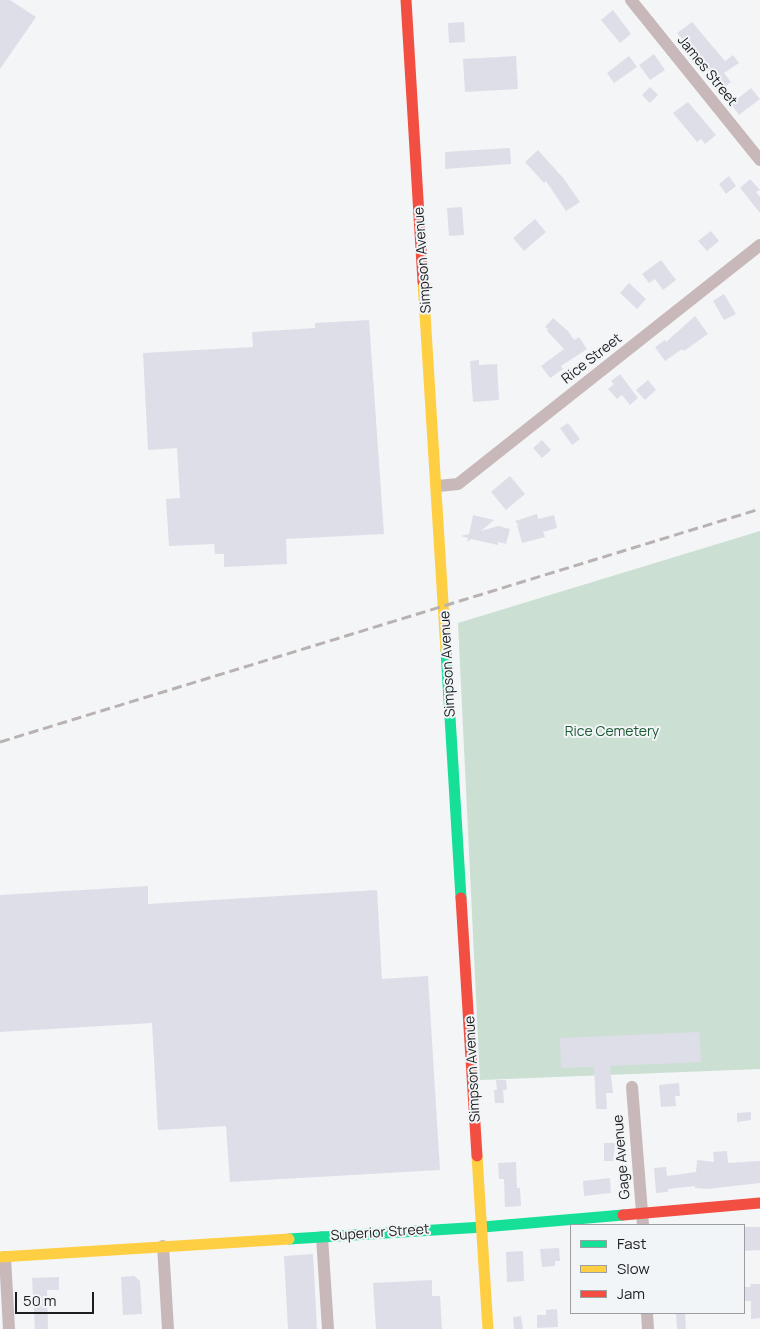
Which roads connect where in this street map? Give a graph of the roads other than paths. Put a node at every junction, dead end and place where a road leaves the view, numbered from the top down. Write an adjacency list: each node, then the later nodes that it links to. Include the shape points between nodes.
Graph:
1 (406, 0): 5 (street, Simpson Avenue)
2 (631, 0): 3 (street, James Street)
3 (760, 160)
4 (760, 245): 5 (street, Rice Street, via 458,484)
5 (438, 486): 9 (street, Simpson Avenue)
6 (632, 1087): 8 (street, Gage Avenue)
7 (760, 1202): 8 (street, Superior Street)
8 (642, 1220): 9 (street, Superior Street)
9 (483, 1227): 10 (street, Superior Street); 17 (street, Simpson Avenue)
10 (322, 1237): 11 (street, Superior Street); 16 (street)
11 (163, 1246): 12 (street, Superior Street); 15 (street)
12 (3, 1257): 14 (street)
13 (647, 1314): 18 (street)
14 (10, 1329)
15 (168, 1329)
16 (328, 1329)
17 (488, 1329)
18 (648, 1329)

